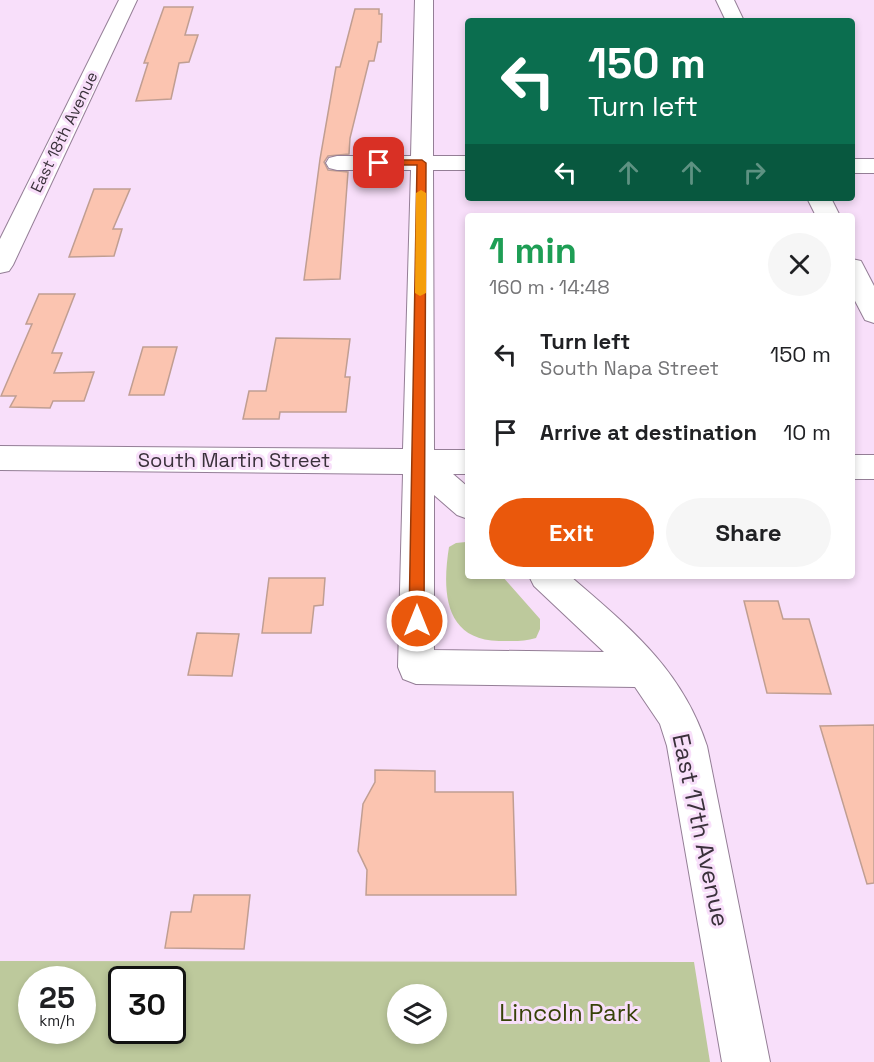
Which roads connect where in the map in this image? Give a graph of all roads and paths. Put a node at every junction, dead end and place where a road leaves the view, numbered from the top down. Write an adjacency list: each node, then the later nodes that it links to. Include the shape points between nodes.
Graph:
1 (128, 0): 10 (street, East 18th Avenue)
2 (424, 0): 6 (street)
3 (725, 0): 4 (street)
4 (734, 18)
5 (337, 163): 6 (street)
6 (422, 163): 7 (street); 14 (street)
7 (465, 163)
8 (855, 166): 9 (street)
9 (874, 166)
10 (0, 264)
11 (855, 273): 12 (street)
12 (874, 314)
13 (0, 458): 14 (street, South Martin Street)
14 (418, 462): 15 (street, South Martin Street); 18 (street); 20 (street, via 416,667)
15 (465, 462)
16 (855, 466): 17 (street)
17 (874, 467)
18 (465, 503)
19 (549, 579): 20 (street, East 17th Avenue, via 608,632)
20 (642, 670): 21 (street, East 17th Avenue, via 676,715 687,746)
21 (746, 1062)

